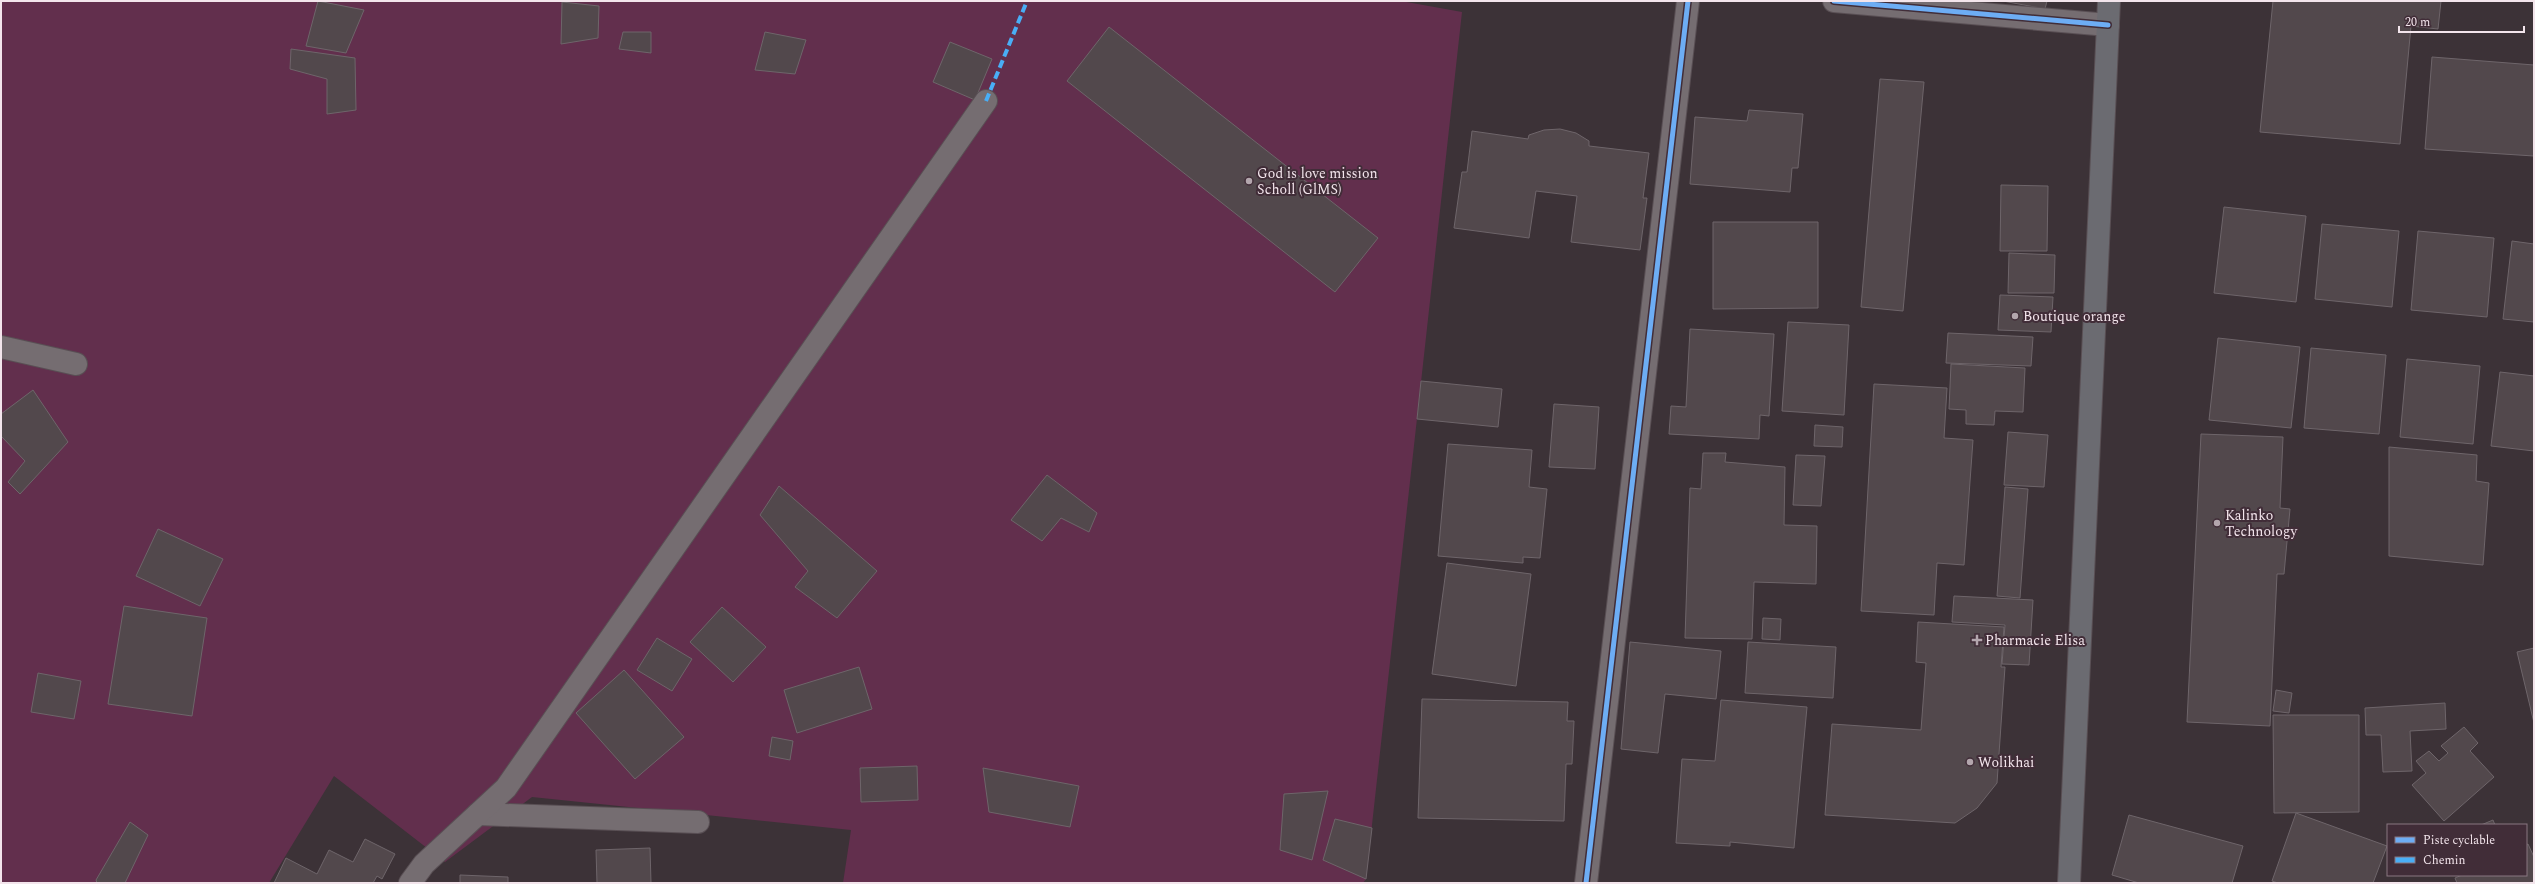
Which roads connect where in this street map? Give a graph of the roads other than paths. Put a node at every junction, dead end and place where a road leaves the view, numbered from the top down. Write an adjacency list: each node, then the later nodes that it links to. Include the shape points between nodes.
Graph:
1 (1688, 1): 11 (street)
2 (1834, 1): 4 (street)
3 (2109, 1): 4 (main road)
4 (2108, 25): 12 (main road)
5 (986, 101): 8 (street, via 506,788)
6 (1, 347): 7 (street)
7 (76, 364)
8 (478, 814): 9 (street); 10 (street, via 424,864)
9 (698, 822)
10 (410, 883)
11 (1586, 883)
12 (2069, 883)

